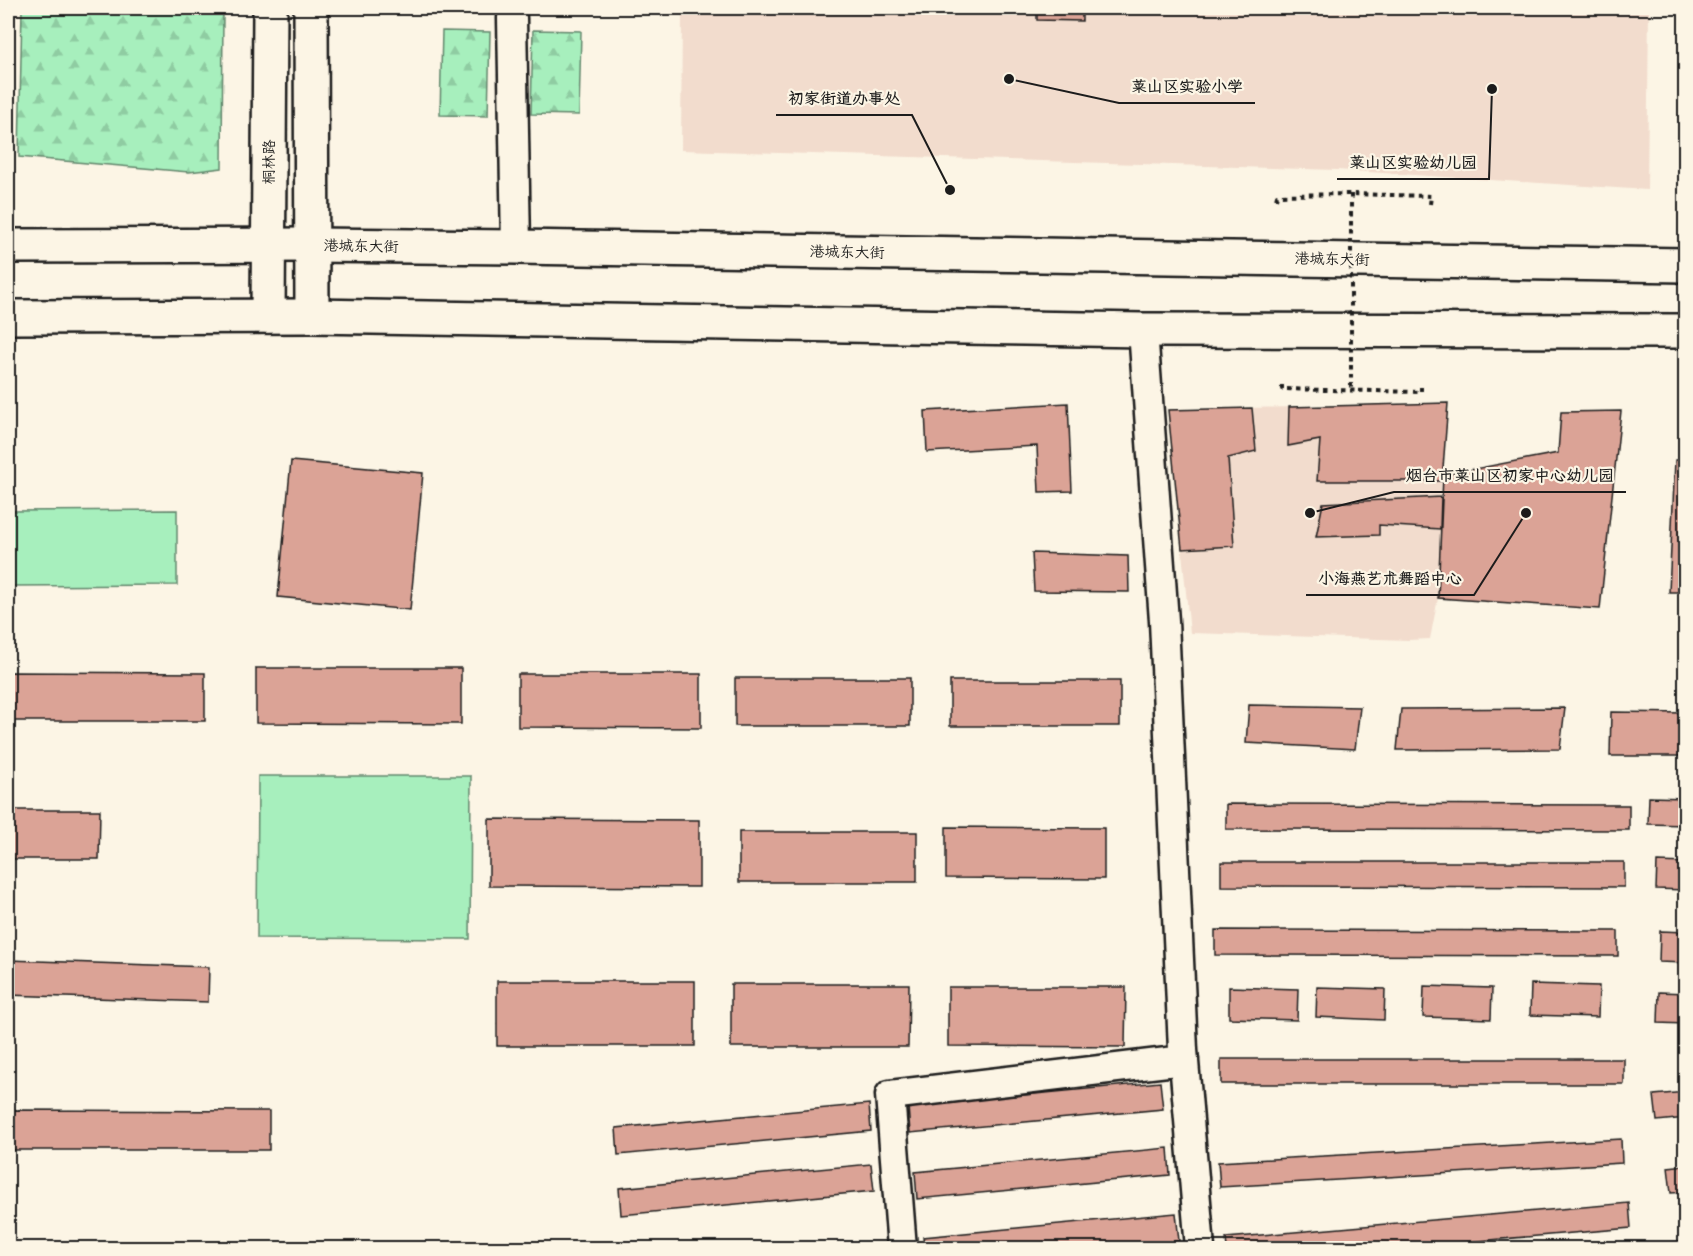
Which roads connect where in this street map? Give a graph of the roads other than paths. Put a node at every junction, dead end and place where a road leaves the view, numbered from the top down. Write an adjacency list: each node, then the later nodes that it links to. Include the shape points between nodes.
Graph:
1 (270, 8): 6 (main road, 桐林路)
2 (311, 8): 4 (main road)
3 (512, 18): 7 (street)
4 (311, 245): 6 (main road, 港城东大街); 7 (main road, 港城东大街); 11 (main road)
5 (8, 246): 6 (main road, 港城东大街)
6 (268, 246): 10 (main road, 桐林路)
7 (516, 247): 8 (main road, 港城东大街)
8 (1686, 265)
9 (8, 316): 10 (main road)
10 (268, 316): 11 (main road)
11 (312, 316): 12 (main road)
12 (1143, 330): 13 (main road); 14 (street, via 1164,621)
13 (1686, 331)
14 (1184, 1060): 15 (street, via 890,1095); 16 (street)
15 (902, 1248)
16 (1200, 1248)

